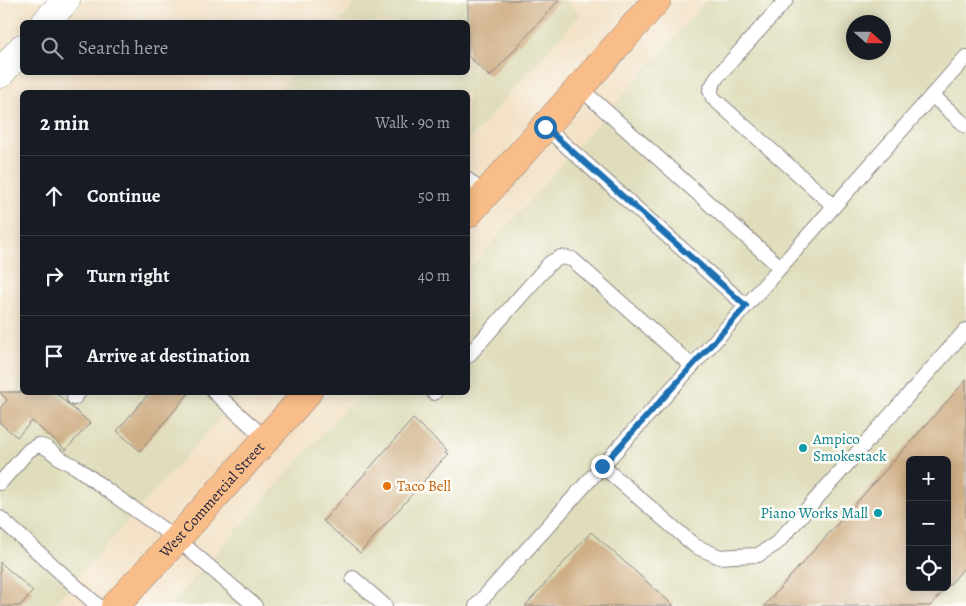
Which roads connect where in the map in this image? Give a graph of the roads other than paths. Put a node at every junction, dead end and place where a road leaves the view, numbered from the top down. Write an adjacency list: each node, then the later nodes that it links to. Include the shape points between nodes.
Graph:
1 (66, 0): 4 (street)
2 (657, 0): 8 (main road)
3 (786, 0): 13 (lane, via 710,90 712,98)
4 (48, 20)
5 (20, 50): 7 (street)
6 (966, 57): 9 (lane)
7 (0, 74)
8 (580, 88): 11 (main road); 14 (lane)
9 (932, 95): 10 (lane); 13 (lane)
10 (966, 126)
11 (545, 127): 12 (main road); 15 (lane)
12 (473, 196)
13 (834, 206): 14 (lane)
14 (780, 267): 15 (lane)
15 (746, 306): 18 (lane)
16 (966, 330): 22 (lane, via 777,543 758,555 720,557 695,546)
17 (470, 354): 18 (lane, via 550,262 561,256 572,259)
18 (692, 366): 22 (lane)
19 (217, 395): 21 (lane)
20 (305, 395): 21 (main road, West Commercial Street)
21 (266, 439): 25 (main road, West Commercial Street)
22 (602, 466): 31 (lane)
23 (0, 483): 25 (lane, via 29,450 38,445 76,467)
24 (0, 518): 27 (lane)
25 (177, 539): 28 (main road, West Commercial Street); 29 (lane)
26 (353, 578): 30 (lane)
27 (98, 606)
28 (115, 606)
29 (254, 606)
30 (385, 606)
31 (476, 606)

